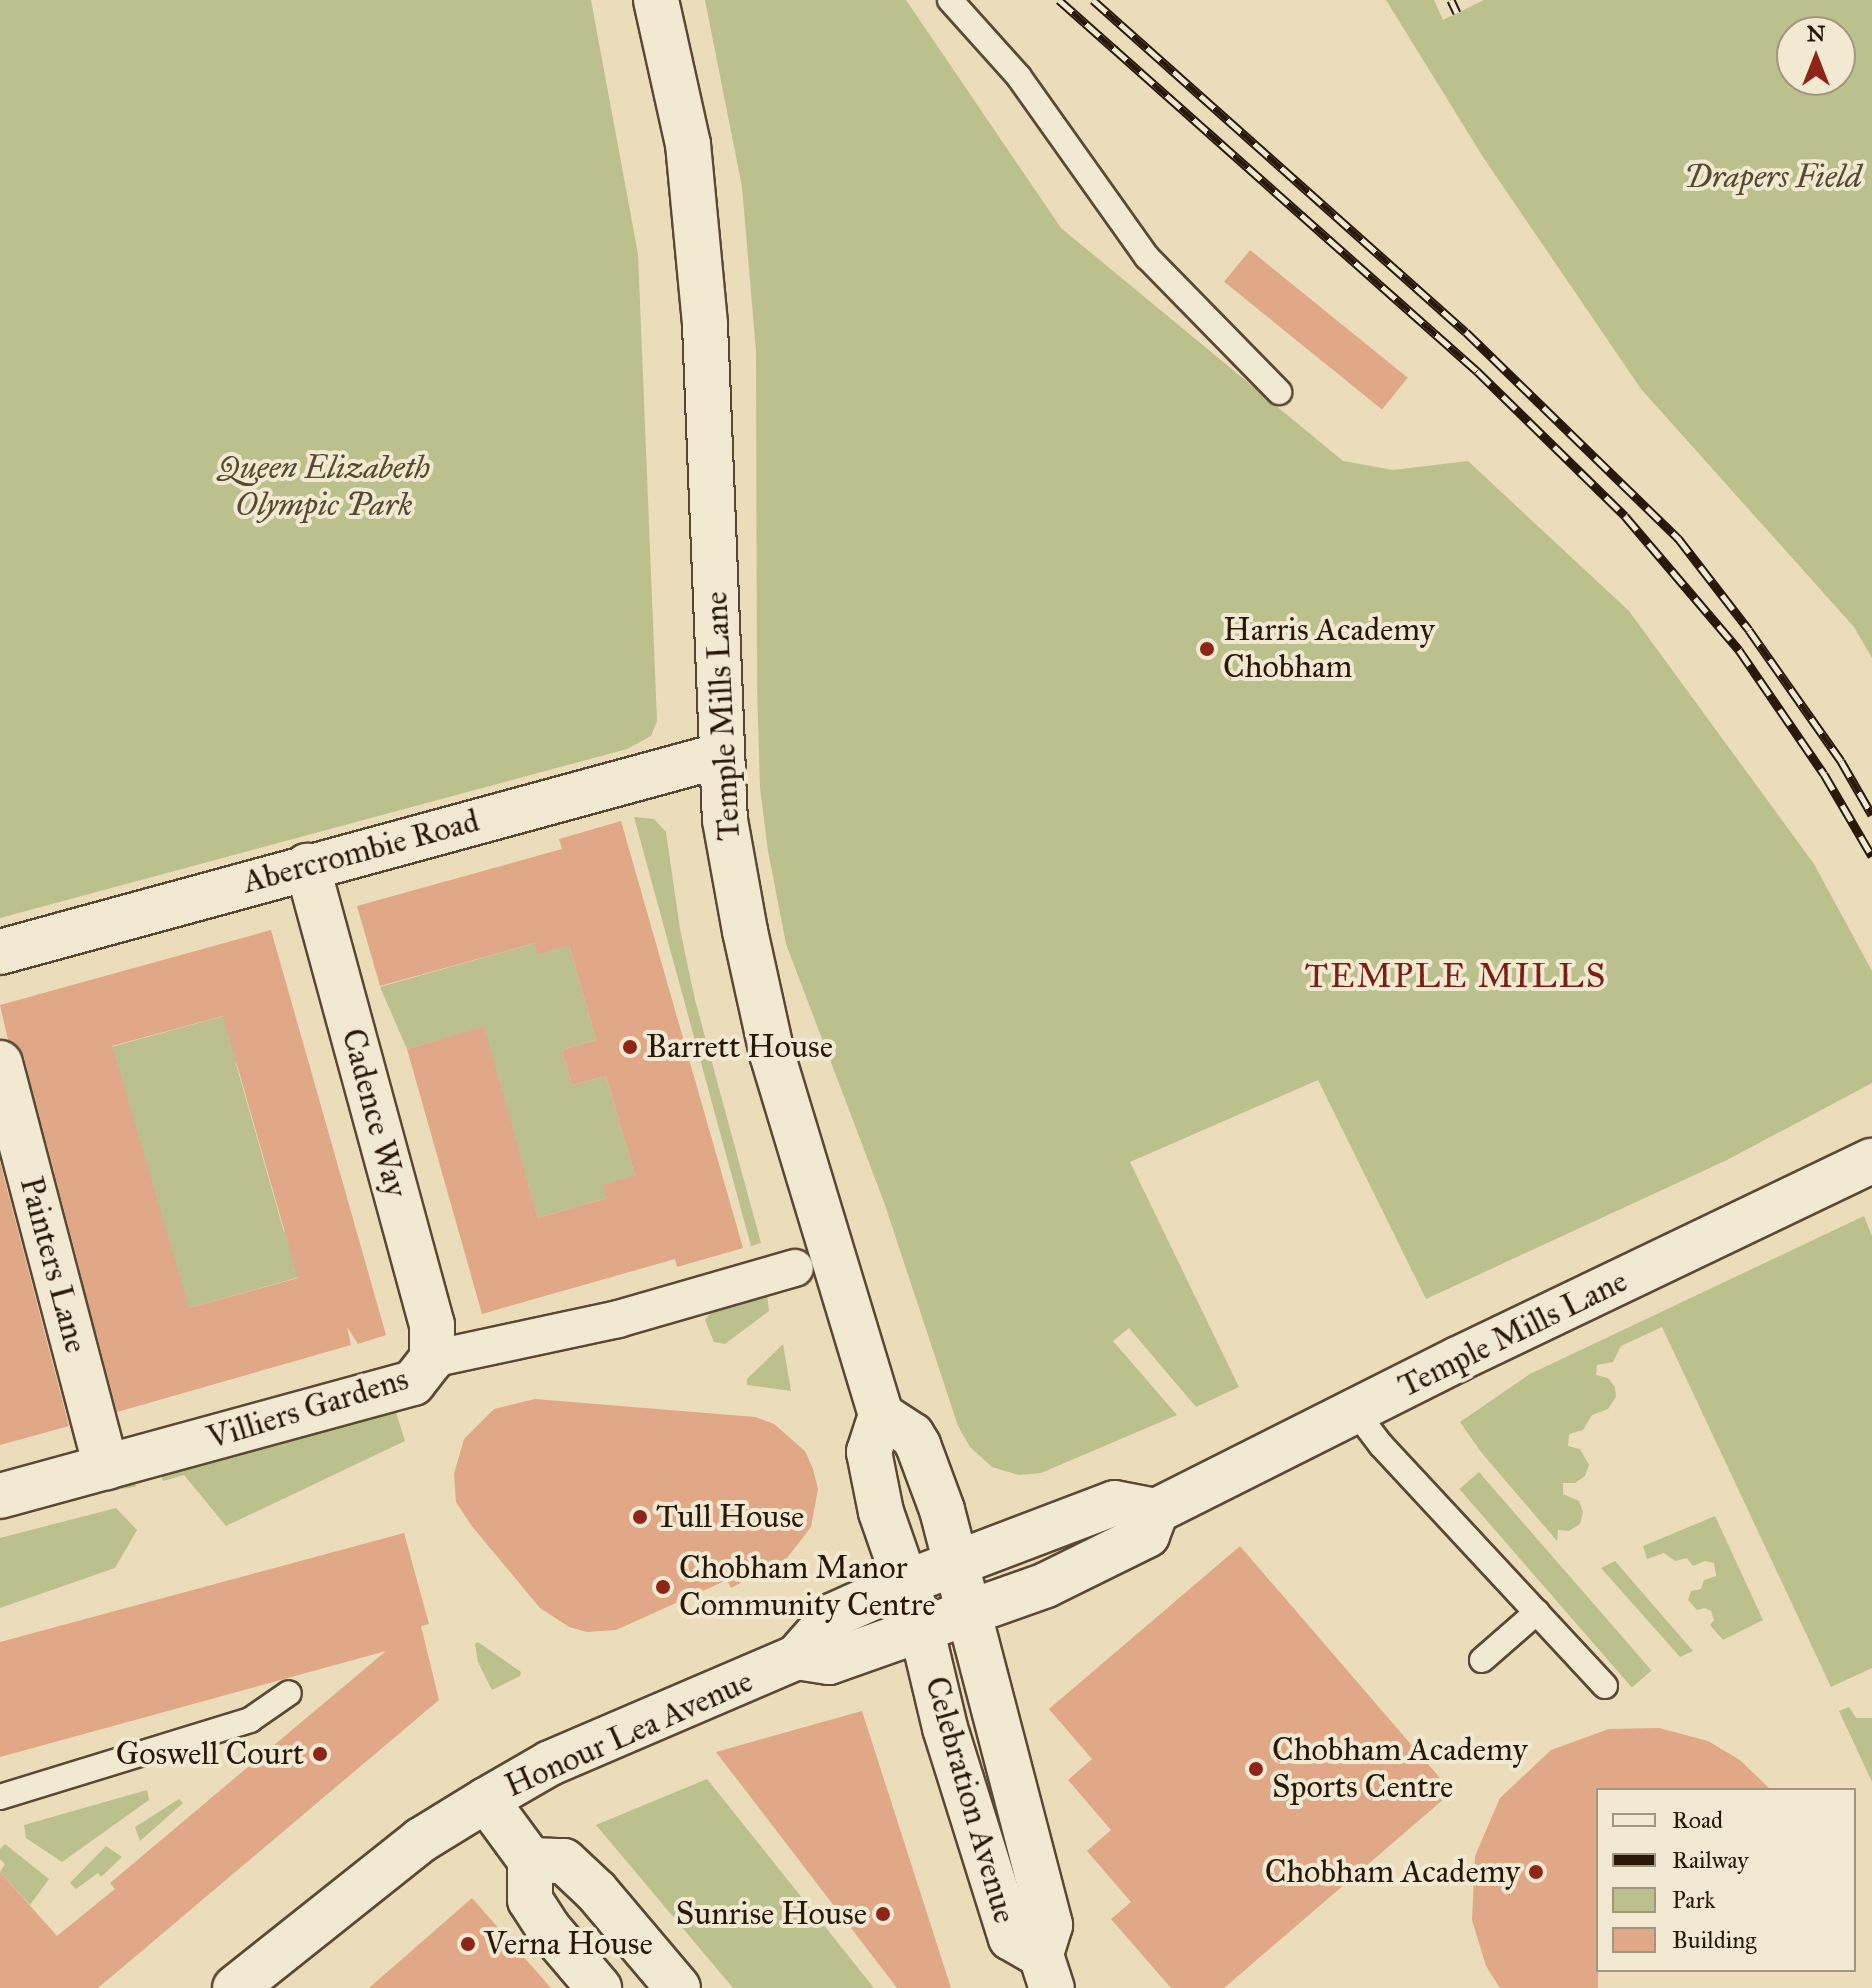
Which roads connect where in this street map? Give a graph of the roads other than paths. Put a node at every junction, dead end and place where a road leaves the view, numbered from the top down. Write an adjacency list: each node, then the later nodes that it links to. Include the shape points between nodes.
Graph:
1 (656, 0): 4 (street, Temple Mills Lane, via 688,144 705,325)
2 (950, 0): 3 (lane, via 1019,77 1147,257)
3 (1279, 392)
4 (722, 755): 5 (street, Abercrombie Road); 12 (street, Temple Mills Lane, via 730,856 772,1054)
5 (307, 866): 6 (street, Abercrombie Road); 10 (street, Cadence Way, via 432,1325)
6 (0, 952)
7 (0, 1063): 13 (street, Painters Lane)
8 (1872, 1161): 11 (street, Temple Mills Lane)
9 (795, 1268): 10 (street, Villiers Gardens, via 618,1319)
10 (432, 1359): 13 (street, Villiers Gardens, via 413,1383)
11 (1355, 1411): 15 (street, Temple Mills Lane); 19 (lane)
12 (881, 1415): 16 (street, via 918,1445); 17 (street, via 869,1452 881,1512)
13 (106, 1467): 14 (street, Villiers Gardens)
14 (0, 1496)
15 (1156, 1511): 16 (street, via 1115,1503); 18 (street, Temple Mills Lane, via 1147,1535 1046,1585)
16 (957, 1562): 17 (street); 18 (street)
17 (907, 1582): 20 (street); 21 (street, Honour Lea Avenue, via 834,1615)
18 (969, 1609): 20 (street, Temple Mills Lane); 28 (street, Celebration Avenue, via 1050,1925)
19 (1537, 1612): 22 (lane); 23 (lane)
20 (921, 1627): 21 (street, Honour Lea Avenue, via 829,1662); 28 (street, Celebration Avenue, via 945,1728 1011,1938)
21 (797, 1657): 26 (street, Honour Lea Avenue, via 550,1763)
22 (1482, 1660)
23 (1605, 1686)
24 (289, 1693): 25 (lane, via 250,1720)
25 (0, 1797)
26 (486, 1800): 27 (street); 29 (street, Honour Lea Avenue, via 421,1840)
27 (530, 1860): 30 (street, via 530,1900); 31 (street, via 564,1861)
28 (1047, 1971)
29 (235, 1988)
30 (599, 1988)
31 (678, 1988)

